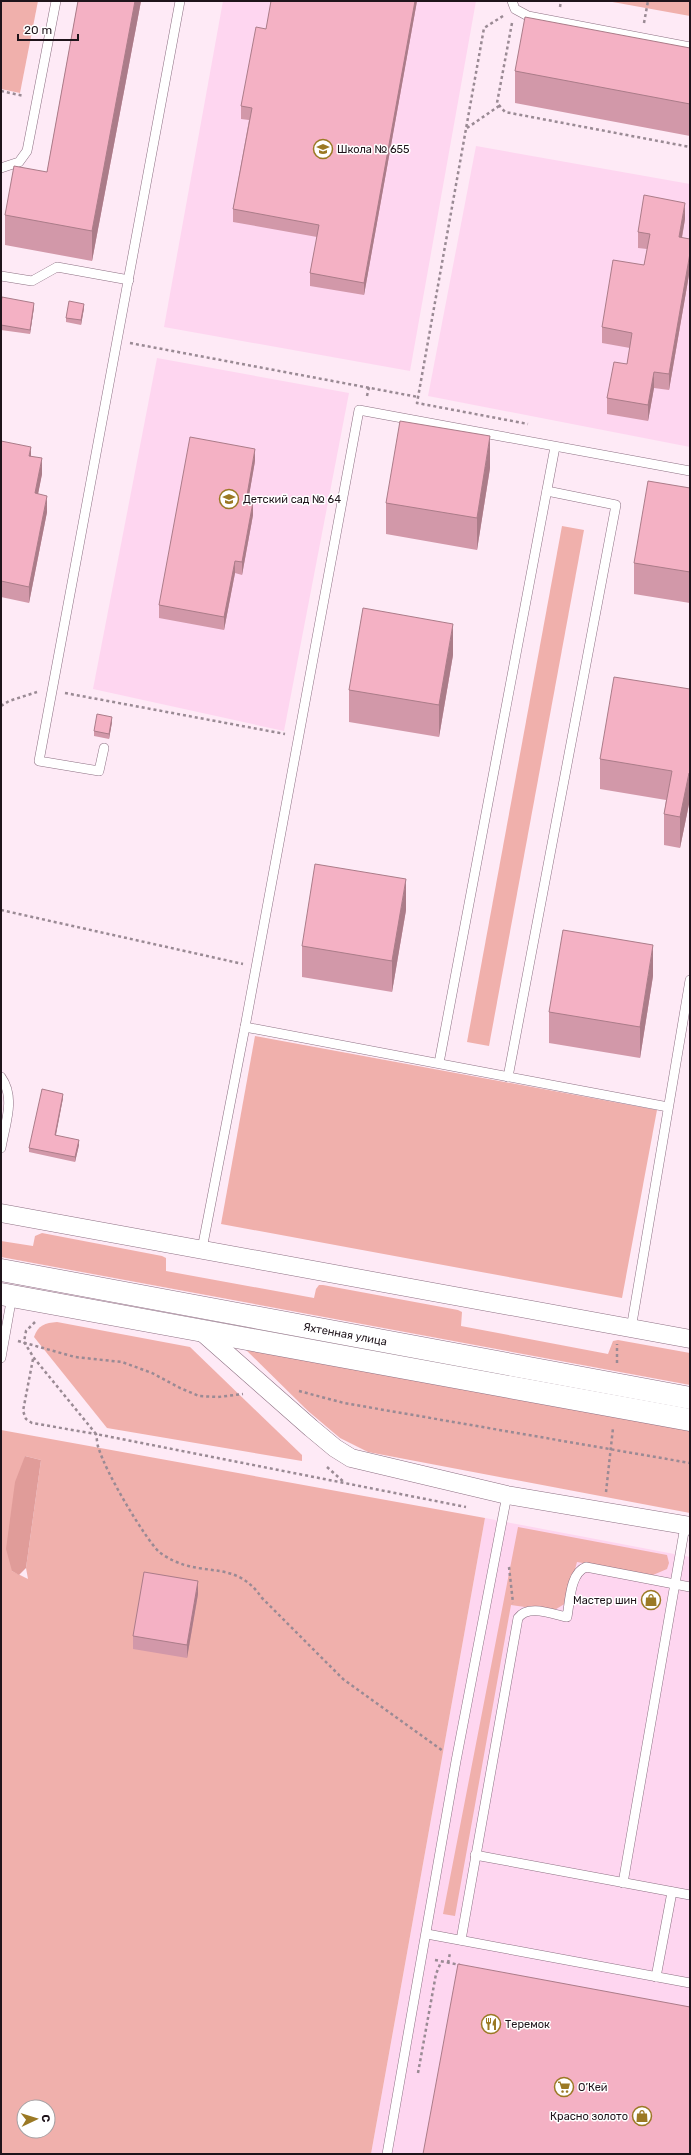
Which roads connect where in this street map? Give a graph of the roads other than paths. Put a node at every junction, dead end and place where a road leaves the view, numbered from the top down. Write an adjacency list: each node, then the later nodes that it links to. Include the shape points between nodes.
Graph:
1 (56, 1): 5 (lane, via 27,151 19,162)
2 (180, 1): 7 (lane)
3 (513, 5): 4 (lane, via 528,16)
4 (690, 47)
5 (1, 168)
6 (1, 276): 7 (lane, via 32,281 58,268)
7 (129, 280): 11 (lane, via 39,761 99,771)
8 (555, 446): 9 (lane); 10 (lane); 14 (lane, via 359,410)
9 (690, 470)
10 (547, 491): 15 (lane); 17 (lane, via 616,505)
11 (104, 748)
12 (690, 980): 13 (lane)
13 (687, 1017): 18 (lane)
14 (245, 1027): 15 (lane); 21 (lane)
15 (439, 1064): 17 (lane)
16 (1, 1076): 19 (lane, via 10,1100)
17 (508, 1077): 18 (lane)
18 (668, 1107): 24 (lane)
19 (1, 1148)
20 (1, 1213): 21 (street)
21 (202, 1249): 24 (street)
22 (1, 1270): 28 (street, Яхтенная улица)
23 (6, 1295): 25 (street, Яхтенная улица); 27 (lane)
24 (631, 1328): 26 (street)
25 (201, 1331): 29 (street, Яхтенная улица); 30 (street, via 335,1448 351,1458)
26 (690, 1339)
27 (1, 1358)
28 (690, 1398)
29 (690, 1420)
30 (507, 1496): 31 (street); 38 (lane, via 456,1762)
31 (688, 1526): 32 (lane)
32 (674, 1584): 33 (lane); 34 (lane, via 586,1567 581,1569 574,1579 567,1617 532,1610 526,1611 518,1618); 35 (lane)
33 (690, 1587)
34 (475, 1855): 35 (lane); 39 (lane)
35 (623, 1883): 36 (lane)
36 (672, 1892): 37 (lane); 40 (lane)
37 (690, 1895)
38 (427, 1934): 39 (lane); 42 (lane)
39 (461, 1940): 40 (lane)
40 (656, 1977): 41 (lane)
41 (690, 1983)
42 (387, 2154)

